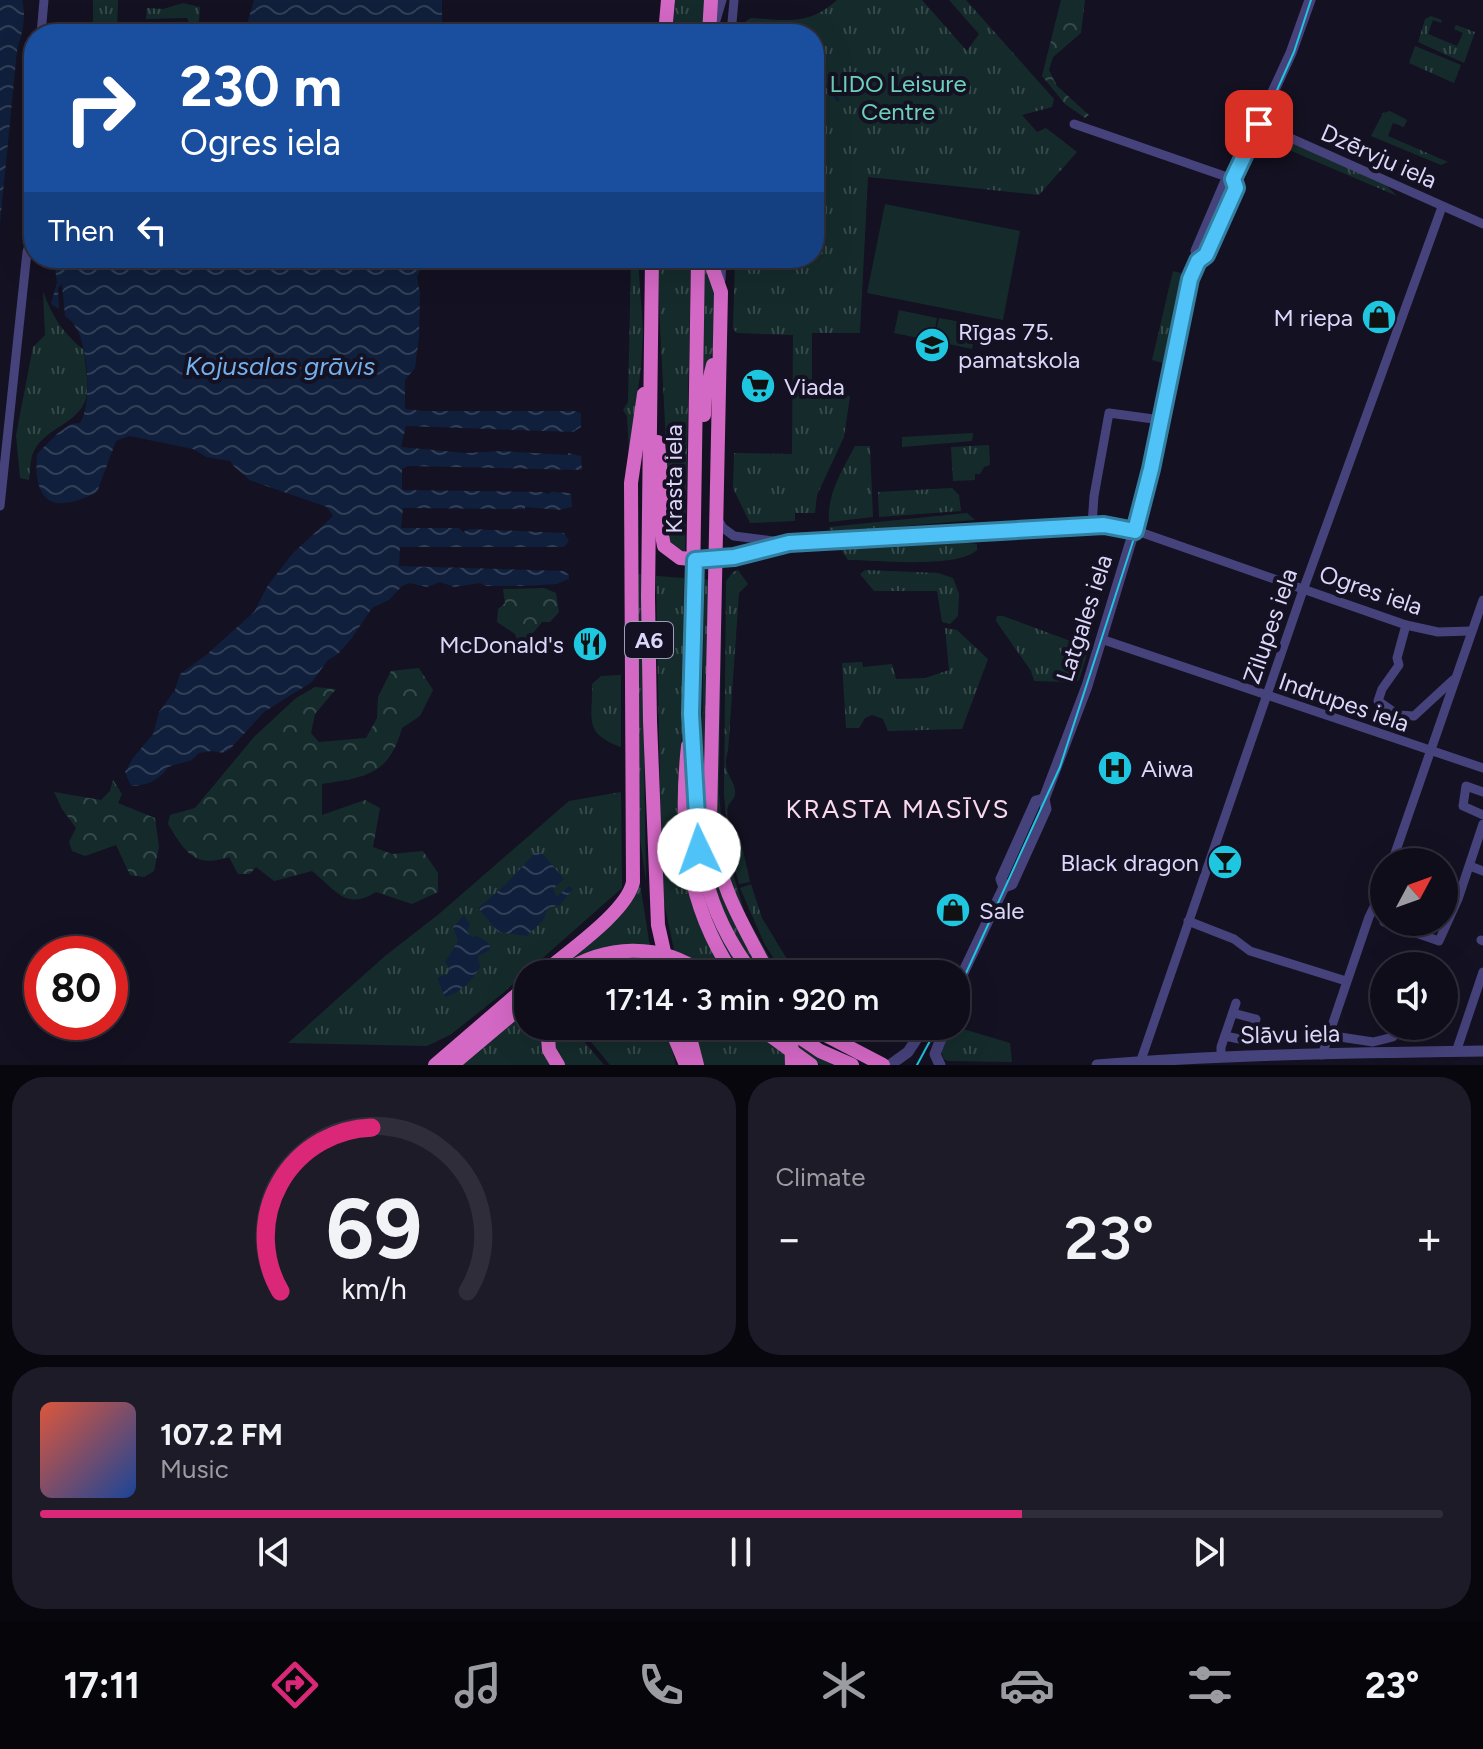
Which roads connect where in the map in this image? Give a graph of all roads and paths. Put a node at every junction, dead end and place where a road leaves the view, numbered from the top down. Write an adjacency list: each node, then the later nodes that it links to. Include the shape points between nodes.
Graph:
1 (44, 0): 7 (street)
2 (668, 0): 8 (highway)
3 (711, 0): 9 (highway)
4 (722, 0): 10 (street)
5 (734, 0): 11 (street)
6 (1310, 0): 13 (street, Latgales iela)
7 (42, 24)
8 (666, 24)
9 (710, 24)
10 (714, 24)
11 (732, 24)
12 (1074, 124): 14 (street)
13 (1259, 124): 14 (street, Latgales iela); 15 (street, Dzērvju iela)
14 (1233, 179): 25 (street, Latgales iela, via 1236,188 1190,279)
15 (1442, 207): 16 (street, Dzērvju iela); 34 (street, Zilupes iela)
16 (1483, 224)
17 (25, 268): 27 (street)
18 (652, 268): 24 (highway, Krasta iela / A6)
19 (698, 268): 26 (highway, Krasta iela / A6)
20 (713, 268): 22 (highway)
21 (722, 268): 22 (street)
22 (721, 292): 23 (highway)
23 (720, 340): 26 (highway, via 705,397); 28 (highway)
24 (651, 354): 33 (highway, via 662,539 674,556); 46 (highway, via 631,483); 54 (highway, Krasta iela / A6, via 648,597)
25 (1161, 420): 29 (street, via 1109,413); 30 (street, Latgales iela)
26 (697, 475): 33 (highway, Krasta iela / A6)
27 (0, 506)
28 (716, 515): 31 (street, Ogres iela, via 734,536); 32 (highway)
29 (1092, 525): 30 (street, Ogres iela); 31 (street, Ogres iela)
30 (1135, 531): 34 (street, Ogres iela); 38 (street, Latgales iela)
31 (789, 543): 32 (street, Ogres iela)
32 (715, 559): 33 (highway); 63 (highway, via 709,807 718,867 733,910)
33 (695, 560): 41 (highway, Krasta iela / A6)
34 (1304, 588): 36 (street, Ogres iela); 40 (street, Zilupes iela)
35 (1483, 600): 37 (street)
36 (1406, 625): 37 (street, Ogres iela, via 1438,632); 39 (street, via 1399,665 1378,701 1398,715 1414,716)
37 (1471, 631): 39 (street)
38 (1101, 639): 40 (street, Indrupes iela); 64 (street, Latgales iela, via 1044,799 1047,807 1015,879 1004,887)
39 (1454, 679): 42 (street)
40 (1266, 697): 42 (street, Indrupes iela); 53 (street, Zilupes iela)
41 (691, 714): 61 (highway, via 684,828 689,870 702,917); 62 (highway, Krasta iela / A6, via 703,872 723,926)
42 (1431, 751): 43 (street, Indrupes iela); 48 (street)
43 (1483, 768)
44 (1483, 792): 45 (street, via 1466,786 1463,806)
45 (1483, 815)
46 (633, 822): 54 (highway, via 644,885); 57 (highway, via 630,895)
47 (1483, 824): 49 (street)
48 (1397, 848)
49 (1470, 866): 50 (street); 51 (street)
50 (1483, 871)
51 (1458, 895)
52 (1369, 917): 66 (street)
53 (1188, 921): 66 (street, via 1250,951); 87 (street, Zilupes iela)
54 (658, 925): 59 (highway, Krasta iela / A6)
55 (1425, 936): 56 (street, via 1439,941)
56 (1441, 936)
57 (559, 960)
58 (586, 960): 60 (highway, bridge, via 628,950)
59 (666, 960)
60 (677, 960)
61 (725, 960)
62 (744, 960)
63 (761, 960)
64 (968, 960)
65 (1483, 972): 84 (street)
66 (1346, 981): 69 (street)
67 (514, 997): 88 (highway)
68 (514, 1011): 88 (highway)
69 (1327, 1035): 82 (street); 85 (street)
70 (1225, 1036): 70 (street, via 1235,1008 1256,1019 1249,1041); 86 (street)
71 (548, 1040): 89 (highway)
72 (676, 1040): 90 (highway)
73 (680, 1040): 90 (highway)
74 (691, 1040): 91 (highway)
75 (775, 1040): 93 (highway)
76 (791, 1040): 92 (highway, bridge)
77 (804, 1040): 94 (highway, bridge)
78 (826, 1040): 94 (highway)
79 (836, 1040): 95 (highway)
80 (916, 1040): 96 (street)
81 (940, 1040): 97 (street, via 935,1054)
82 (1381, 1040)
83 (1483, 1051): 84 (street, Slāvu iela)
84 (1456, 1052): 85 (street, Slāvu iela); 99 (street)
85 (1322, 1055): 86 (street, Slāvu iela)
86 (1221, 1057): 87 (street, Slāvu iela)
87 (1141, 1060): 98 (street, Slāvu iela)
88 (438, 1064)
89 (558, 1065)
90 (686, 1065)
91 (697, 1065)
92 (792, 1065)
93 (811, 1065)
94 (852, 1065)
95 (883, 1065)
96 (890, 1065)
97 (940, 1065)
98 (1097, 1065)
99 (1457, 1065)

